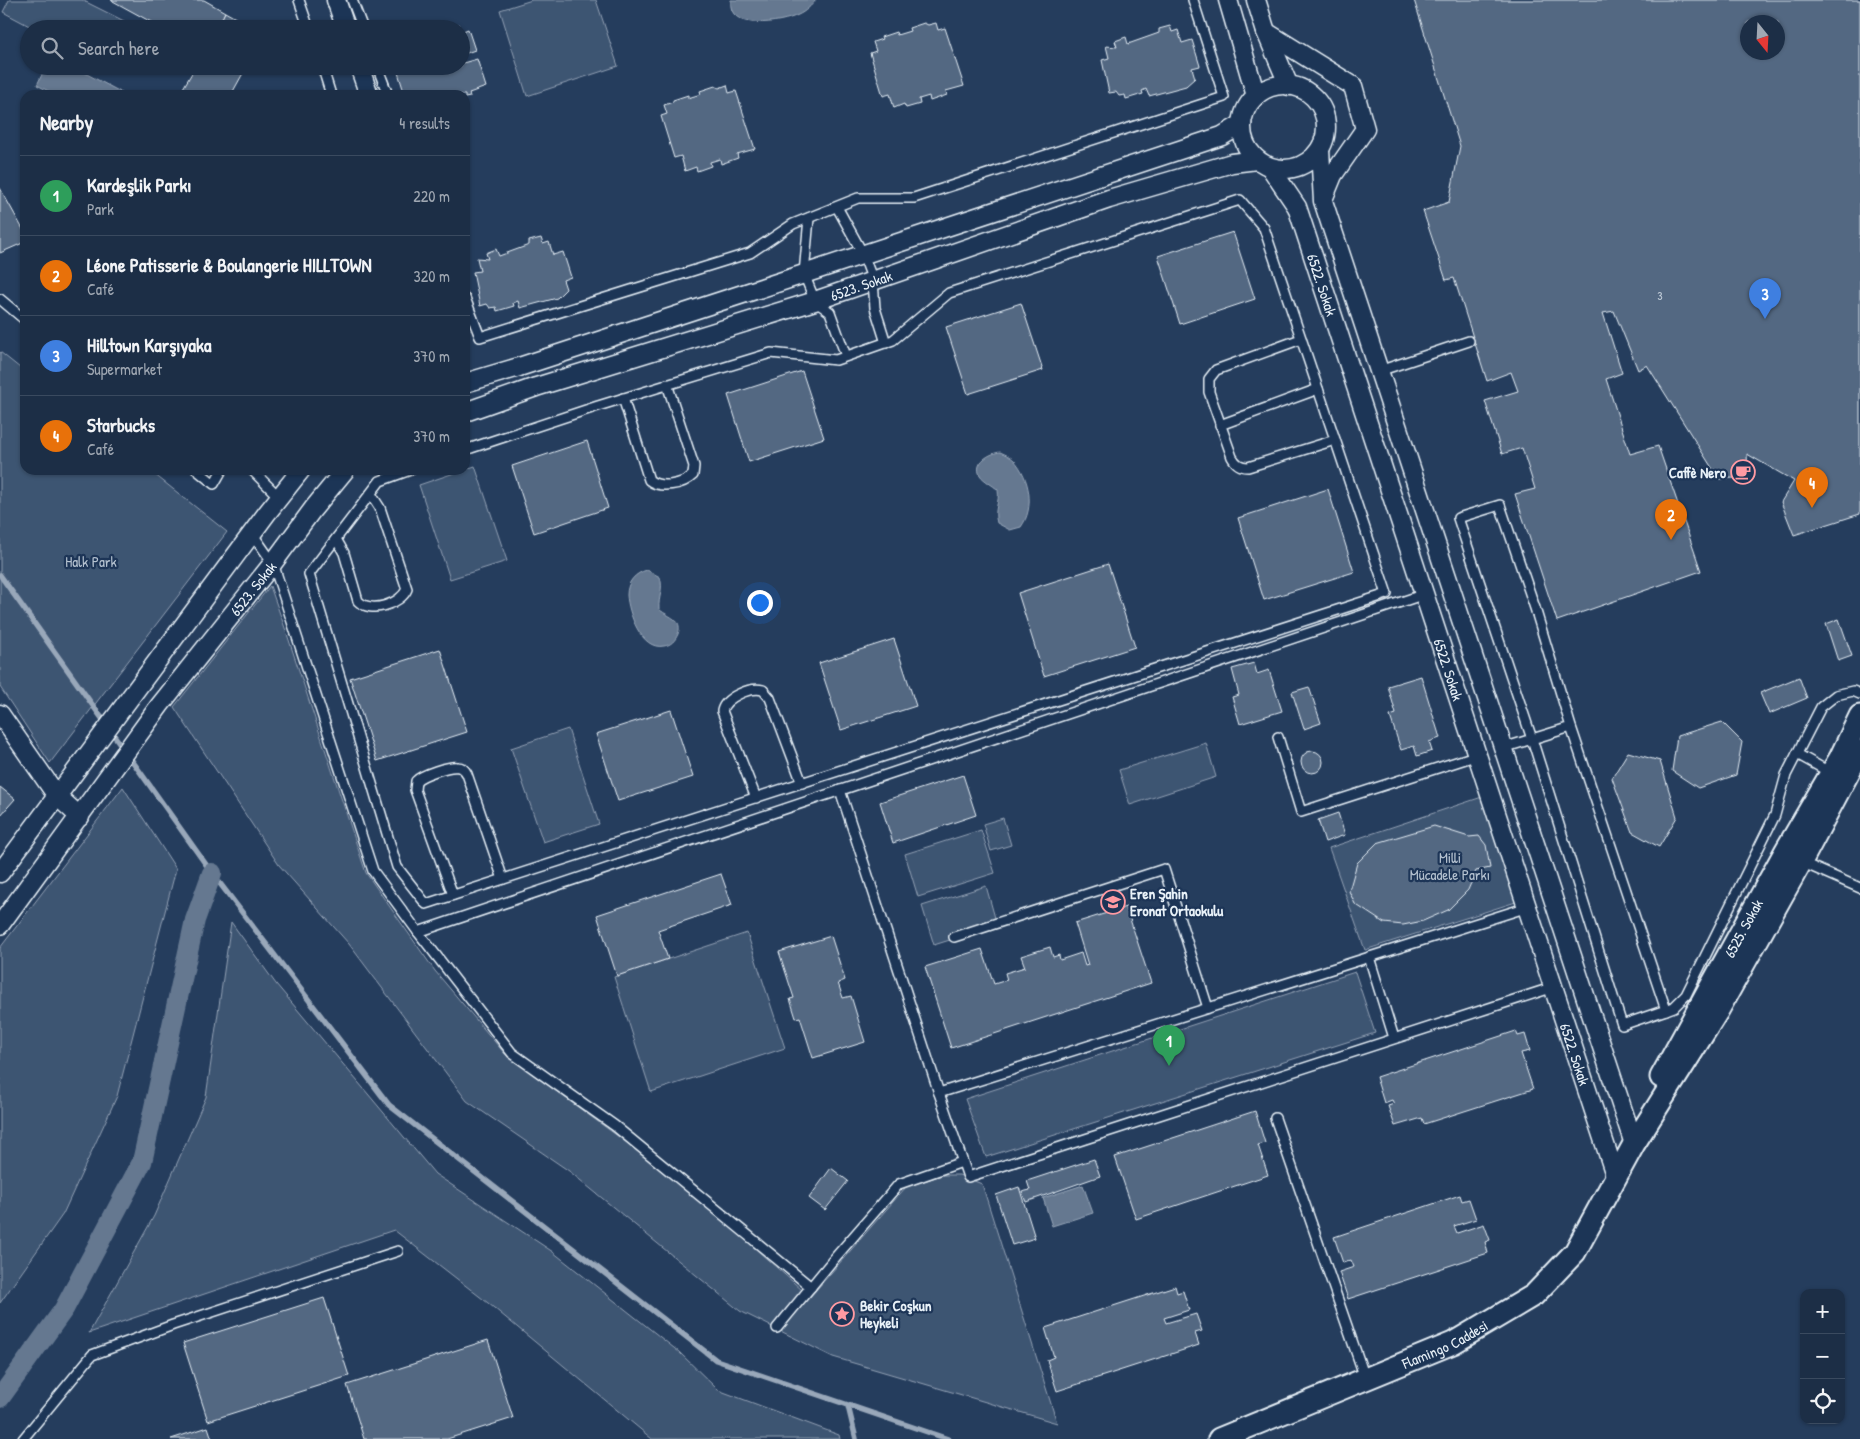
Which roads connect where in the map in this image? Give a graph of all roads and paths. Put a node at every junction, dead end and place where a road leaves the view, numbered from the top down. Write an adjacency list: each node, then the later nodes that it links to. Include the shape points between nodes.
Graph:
1 (299, 0): 7 (lane)
2 (336, 0): 8 (street)
3 (352, 0): 9 (lane)
4 (1193, 0): 23 (lane, via 1224,97 914,198 858,198)
5 (1228, 0): 18 (street)
6 (1256, 0): 10 (street)
7 (306, 20)
8 (343, 20)
9 (360, 20)
10 (1266, 32): 14 (street); 22 (street, via 1353,86 1365,129 1333,175)
11 (325, 75): 15 (lane)
12 (362, 75): 16 (street)
13 (380, 75): 17 (lane)
14 (1289, 86): 18 (street, via 1277,86); 20 (street, via 1311,95 1319,104 1326,127)
15 (329, 90)
16 (367, 90)
17 (386, 90)
18 (1256, 96): 19 (street, via 1244,114)
19 (1242, 124): 21 (street, via 1248,150); 25 (street, 6523. Sokak, via 1222,136)
20 (1320, 150): 21 (street, via 1302,165 1292,168 1281,169); 22 (street, 6522. Sokak)
21 (1264, 164): 27 (street, 6523. Sokak, via 1232,163 1109,199); 56 (street, 6522. Sokak, via 1297,207)
22 (1322, 201): 36 (street, 6522. Sokak)
23 (837, 207): 24 (lane); 25 (lane)
24 (809, 218): 26 (lane); 30 (lane, via 793,224 750,253 480,337)
25 (863, 254): 26 (street, 6523. Sokak); 27 (lane)
26 (804, 274): 29 (lane); 37 (street, 6523. Sokak, via 528,364)
27 (873, 281): 29 (street, 6523. Sokak); 34 (lane, via 875,308)
28 (0, 298): 31 (lane)
29 (815, 301): 35 (lane, via 830,312); 41 (street, 6523. Sokak)
30 (470, 311)
31 (20, 316)
32 (1301, 340): 34 (lane, via 1264,228 1240,200 949,293); 39 (lane); 42 (lane, via 1212,374 1208,386)
33 (1469, 341): 36 (lane)
34 (886, 343): 35 (lane)
35 (846, 356): 38 (lane, via 836,360 770,353)
36 (1379, 371): 63 (street, 6522. Sokak)
37 (470, 379)
38 (667, 384): 40 (lane); 40 (lane, via 694,466 693,475 686,480 662,486 649,480)
39 (1318, 389): 42 (lane); 43 (lane)
40 (623, 398): 44 (lane)
41 (470, 410)
42 (1220, 425): 43 (lane, via 1234,461 1248,468)
43 (1335, 440): 68 (lane, via 1387,594)
44 (470, 448)
45 (203, 475): 46 (lane, via 214,484)
46 (219, 475)
47 (257, 475): 52 (lane)
48 (297, 475): 52 (street)
49 (341, 475): 55 (street, 6523. Sokak)
50 (396, 475): 51 (lane, via 380,481)
51 (371, 494): 54 (lane); 54 (lane, via 380,508 407,589 404,594 377,607 362,605)
52 (280, 497): 53 (street)
53 (252, 533): 55 (lane); 70 (street)
54 (336, 539): 77 (lane, via 309,574 397,867 426,904)
55 (273, 563): 72 (street, 6523. Sokak, via 160,705); 80 (lane, via 373,870)
56 (1425, 594): 66 (street, 6522. Sokak); 69 (lane)
57 (1860, 694): 65 (lane, via 1844,692 1828,700 1821,707)
58 (0, 714): 70 (street)
59 (1860, 716): 67 (street, 6525. Sokak)
60 (1571, 727): 62 (lane); 62 (lane, via 1500,505 1458,518); 85 (lane)
61 (1278, 737): 66 (lane, via 1301,812)
62 (1532, 739): 63 (lane); 85 (lane, via 1622,1025)
63 (1503, 748): 89 (street, 6522. Sokak)
64 (1860, 751): 73 (street, 6525. Sokak)
65 (1797, 754): 67 (lane); 85 (lane, via 1786,775 1775,815 1686,994)
66 (1478, 755): 78 (street, 6522. Sokak)
67 (1831, 773): 89 (street, 6525. Sokak, via 1658,1082 1637,1122)
68 (802, 782): 71 (lane); 71 (lane, via 770,698 763,690 729,698 722,711)
69 (840, 790): 80 (lane); 87 (lane)
70 (57, 796): 72 (street); 74 (street)
71 (756, 798): 75 (lane)
72 (80, 816): 79 (street, 6523. Sokak)
73 (1802, 862): 76 (lane); 89 (street, 6525. Sokak, via 1717,1012)
74 (0, 872)
75 (503, 879): 77 (lane); 77 (lane, via 467,774 454,766 424,775 416,781 415,790)
76 (1860, 888)
77 (454, 895)
78 (1528, 907): 82 (lane); 83 (street, 6522. Sokak)
79 (0, 925)
80 (418, 932): 93 (lane, via 512,1053 615,1126)
81 (954, 937): 84 (lane, via 1164,869)
82 (1369, 957): 84 (lane); 86 (lane)
83 (1554, 987): 86 (lane); 91 (street, 6522. Sokak)
84 (1208, 1008): 87 (lane)
85 (1666, 1010)
86 (1394, 1038): 90 (lane, via 968,1177)
87 (939, 1093): 90 (lane)
88 (1275, 1118): 95 (lane)
89 (1634, 1144): 91 (street, 6525. Sokak)
90 (962, 1162): 93 (lane, via 899,1184)
91 (1616, 1178): 95 (street, Flamingo Caddesi, via 1576,1252 1534,1295 1453,1343)
92 (398, 1251): 96 (lane, via 92,1355)
93 (811, 1286): 94 (lane)
94 (777, 1328)
95 (1366, 1379): 97 (street, Flamingo Caddesi)
96 (23, 1439)
97 (1219, 1439)

